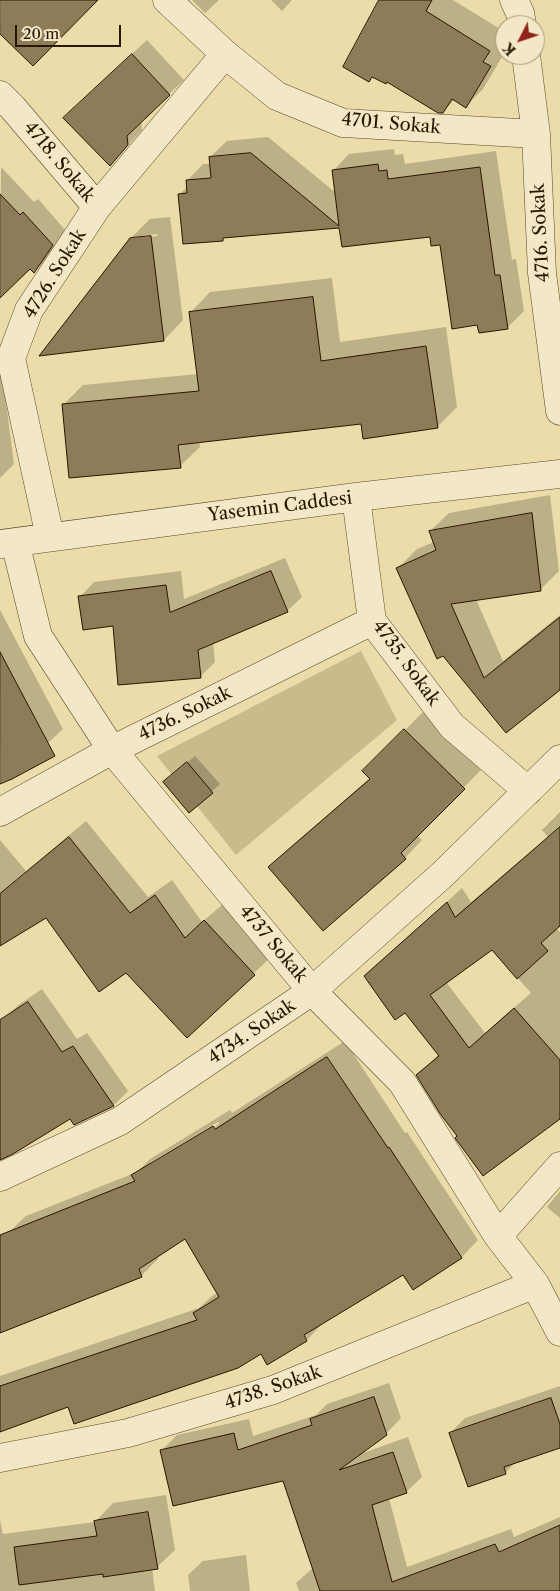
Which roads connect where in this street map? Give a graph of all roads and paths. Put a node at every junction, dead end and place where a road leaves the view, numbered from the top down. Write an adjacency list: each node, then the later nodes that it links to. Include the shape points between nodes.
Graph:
1 (167, 0): 4 (street, 4701. Sokak)
2 (514, 0): 3 (street)
3 (520, 15)
4 (224, 54): 7 (street, 4701. Sokak, via 277,96 343,123); 8 (street, 4726. Sokak)
5 (527, 65): 7 (street, 4716. Sokak)
6 (4, 108): 8 (street, 4718. Sokak)
7 (536, 134): 9 (street, 4716. Sokak)
8 (97, 207): 13 (street, 4726. Sokak, via 29,310 11,358)
9 (551, 271): 10 (street, 4716. Sokak)
10 (560, 411)
11 (560, 474): 12 (street, Yasemin Caddesi)
12 (356, 497): 13 (street, Yasemin Caddesi); 15 (street, 4735. Sokak)
13 (50, 537): 14 (street, Yasemin Caddesi)
14 (8, 543): 16 (street, 4737 Sokak, via 38,636)
15 (372, 621): 16 (street, 4736. Sokak); 18 (street, 4735. Sokak, via 452,726)
16 (112, 750): 19 (street, 4736. Sokak); 20 (street, 4737 Sokak)
17 (560, 759): 18 (street, 4734. Sokak)
18 (528, 791): 20 (street, 4734. Sokak, via 443,874)
19 (0, 812)
20 (312, 991): 22 (street, 4734. Sokak, via 120,1121); 23 (street, 4737 Sokak, via 402,1082)
21 (560, 1166): 23 (street)
22 (0, 1177)
23 (498, 1236): 24 (street, 4737 Sokak)
24 (535, 1284): 25 (street, 4737 Sokak); 26 (street, 4738. Sokak, via 273,1390 128,1433)
25 (560, 1332)
26 (0, 1458)

